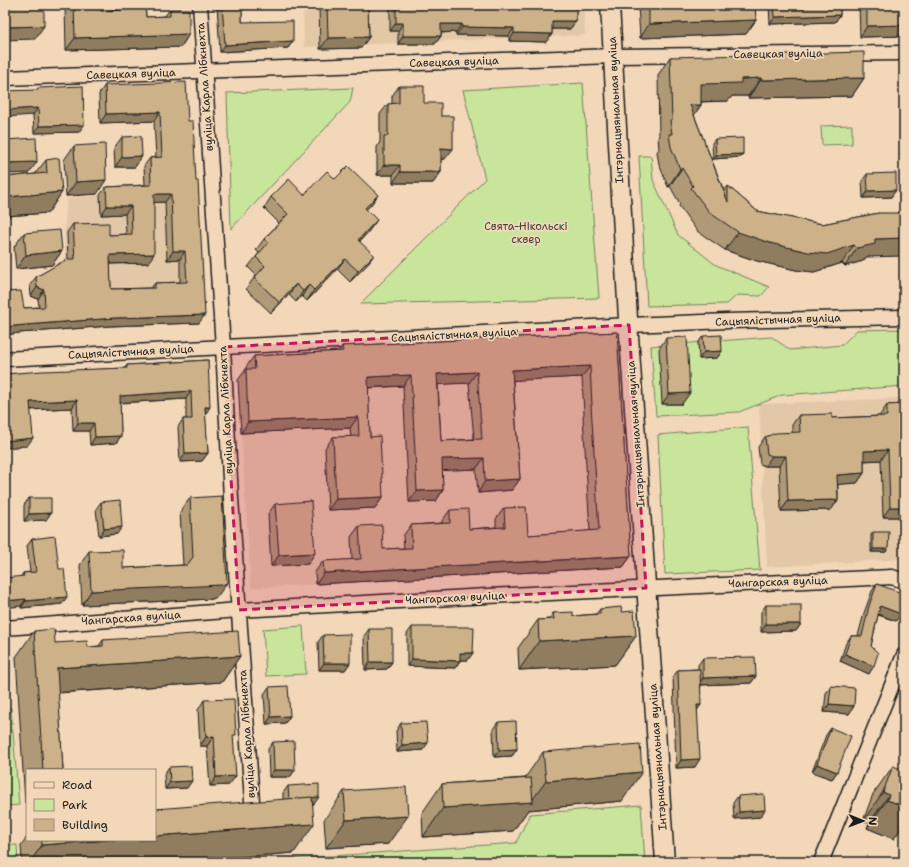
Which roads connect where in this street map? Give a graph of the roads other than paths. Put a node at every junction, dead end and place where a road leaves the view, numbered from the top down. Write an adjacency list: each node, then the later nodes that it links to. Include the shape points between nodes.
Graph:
1 (200, 5): 5 (street, вуліца Карла Лібкнехта)
2 (610, 5): 4 (main road, Інтэрнацыянальная вуліца)
3 (904, 53): 4 (street, Савецкая вуліца)
4 (613, 56): 5 (street, Савецкая вуліца); 8 (main road, Інтэрнацыянальная вуліца)
5 (204, 72): 6 (street, Савецкая вуліца); 9 (street, вуліца Карла Лібкнехта)
6 (5, 78)
7 (904, 316): 8 (street, Сацыялістычная вуліца)
8 (629, 325): 9 (street, Сацыялістычная вуліца); 12 (main road, Інтэрнацыянальная вуліца)
9 (223, 347): 10 (street, Сацыялістычная вуліца); 13 (street, вуліца Карла Лібкнехта)
10 (5, 359)
11 (904, 581): 12 (street, Чангарская вуліца, via 892,577)
12 (646, 588): 13 (street, Чангарская вуліца); 17 (main road, Інтэрнацыянальная вуліца)
13 (239, 610): 14 (street, Чангарская вуліца); 16 (street, вуліца Карла Лібкнехта)
14 (5, 628)
15 (904, 655): 18 (street)
16 (253, 816)
17 (665, 862)
18 (821, 862)

